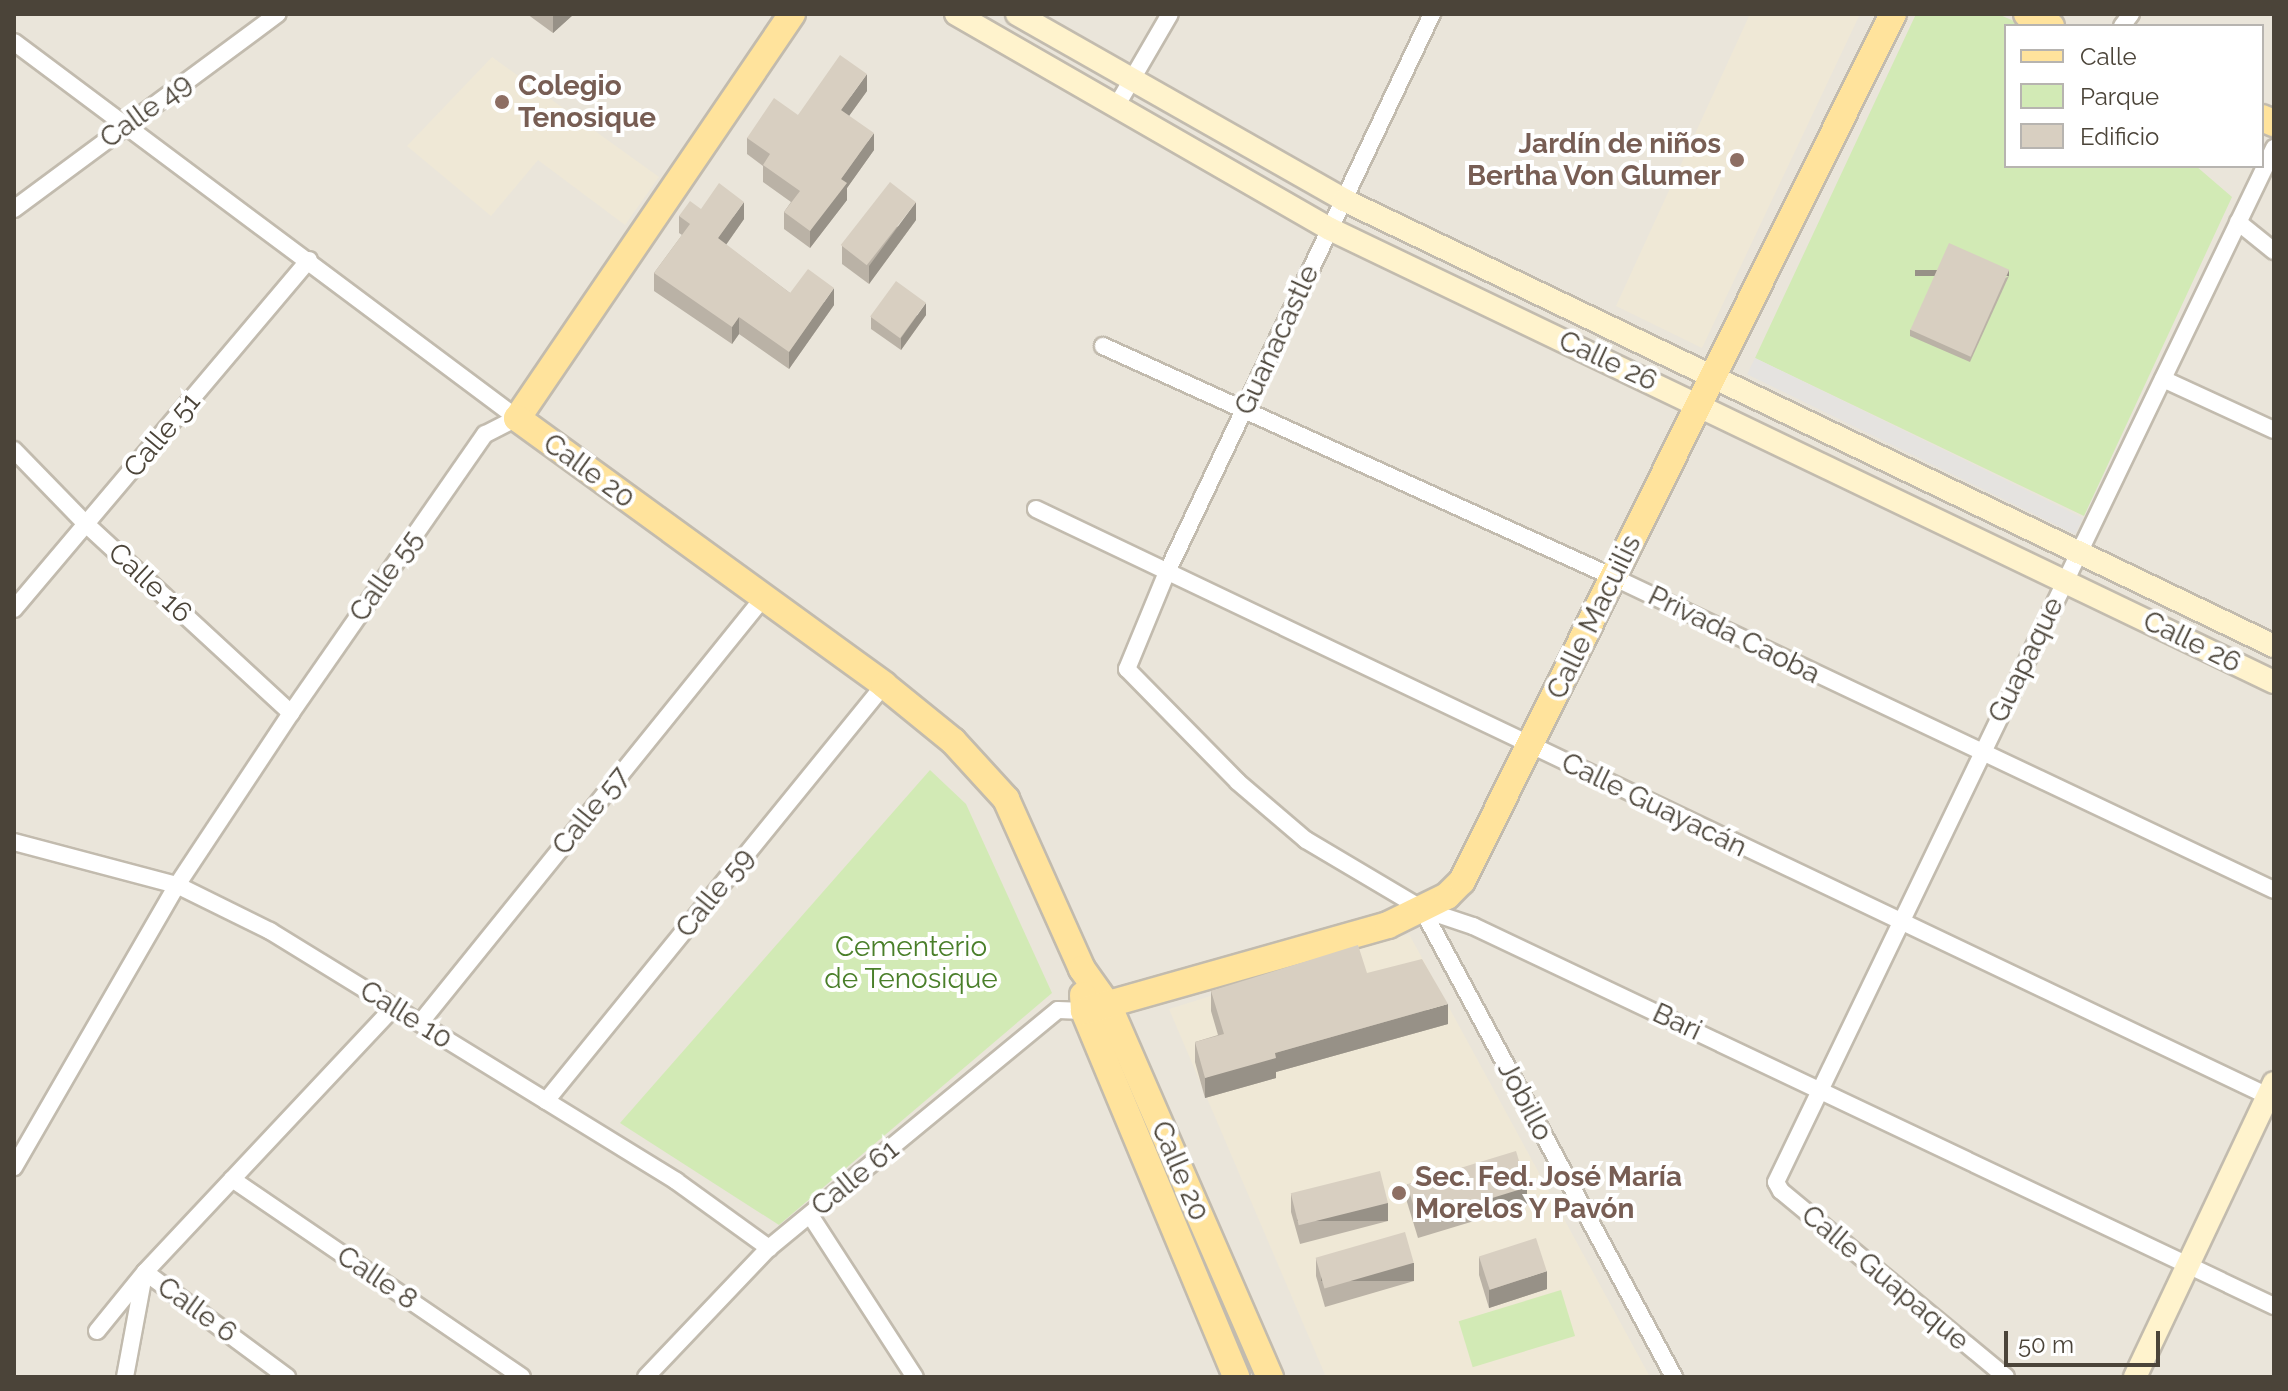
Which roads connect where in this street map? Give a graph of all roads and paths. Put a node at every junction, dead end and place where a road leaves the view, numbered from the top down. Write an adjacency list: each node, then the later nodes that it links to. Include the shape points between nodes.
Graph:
1 (278, 14): 13 (street, Calle 49)
2 (792, 14): 26 (main road, Calle 55)
3 (956, 14): 12 (main road, Calle 26)
4 (1017, 14): 11 (main road, Calle 26)
5 (1170, 14): 11 (street)
6 (1432, 14): 15 (street, Guanacastle)
7 (1893, 14): 22 (main road, Calle Macuilis)
8 (2027, 14): 9 (main road)
9 (2047, 24)
10 (14, 42): 13 (street, Calle 20)
11 (1132, 79): 12 (street); 15 (main road, Calle 26)
12 (1117, 105): 18 (main road, Calle 26)
13 (127, 125): 16 (street, Calle 49); 20 (street, Calle 20)
14 (2274, 148): 17 (street, Guapaque)
15 (1344, 200): 18 (street, Guanacastle); 22 (main road, Calle 26)
16 (14, 209)
17 (2238, 222): 19 (street); 23 (street, Guapaque)
18 (1330, 229): 24 (main road, Calle 26); 25 (street, Guanacastle)
19 (2274, 251)
20 (309, 260): 26 (street, Calle 20); 30 (street, Calle 51)
21 (1103, 346): 25 (street, Privada Caoba)
22 (1716, 378): 24 (main road, Calle Macuilis); 31 (main road, Calle 26)
23 (2163, 379): 27 (street); 31 (street, Guapaque)
24 (1696, 403): 33 (main road, Calle Macuilis); 34 (main road, Calle 26)
25 (1244, 409): 32 (street, Guanacastle); 33 (street, Privada Caoba)
26 (517, 418): 35 (main road, Calle 20); 41 (street, Calle 55, via 485,434)
27 (2274, 430)
28 (14, 450): 30 (street, Calle 16)
29 (1036, 509): 32 (street, Calle Guayacán)
30 (86, 524): 36 (street, Calle 51); 41 (street, Calle 16)
31 (2079, 552): 34 (street, Guapaque); 37 (main road, Calle 26)
32 (1167, 572): 38 (street, Guanacastle); 42 (street, Calle Guayacán)
33 (1613, 577): 42 (main road, Calle Macuilis); 43 (street, Privada Caoba)
34 (2065, 581): 39 (main road, Calle 26); 43 (street, Guapaque)
35 (763, 598): 40 (main road, Calle 20); 51 (street, Calle 57)
36 (14, 609)
37 (2274, 646)
38 (1127, 669): 47 (street, Bari, via 1238,782 1306,840)
39 (2274, 682)
40 (884, 685): 50 (main road, Calle 20, via 953,741 1006,799); 54 (street, Calle 59)
41 (291, 713): 45 (street, Calle 55)
42 (1531, 747): 47 (main road, Calle Macuilis, via 1475,865 1447,896); 48 (street, Calle Guayacán)
43 (1981, 753): 46 (street, Privada Caoba); 48 (street, Guapaque)
44 (14, 842): 45 (street, Calle 10)
45 (177, 885): 49 (street, Calle 10, via 270,931); 55 (street, Calle 55)
46 (2274, 890)
47 (1422, 909): 50 (main road, Calle Macuilis, via 1388,925); 52 (street, Bari, via 1473,926); 71 (street, Jobillo)
48 (1899, 922): 52 (street, Guapaque); 53 (street, Calle Guayacán)
49 (394, 1007): 51 (street, Calle 10); 57 (street)
50 (1097, 1009): 58 (street, Calle 61, via 1058,1010); 69 (main road, Calle 20); 70 (main road, Calle 20)
51 (420, 1023): 54 (street, Calle 10)
52 (1818, 1089): 56 (street, Guapaque); 60 (street, Bari)
53 (2272, 1093): 60 (main road)
54 (546, 1101): 59 (street, Calle 10, via 676,1181)
55 (14, 1167)
56 (1778, 1172): 72 (street, Calle Guapaque, via 1781,1191)
57 (232, 1179): 61 (street); 66 (street, Calle 8)
58 (810, 1215): 59 (street, Calle 61); 68 (street)
59 (769, 1248): 67 (street, Calle 61)
60 (2188, 1264): 62 (street, Bari); 73 (main road)
61 (145, 1272): 63 (street); 64 (street); 65 (street, Calle 6)
62 (2274, 1306)
63 (97, 1331)
64 (125, 1377)
65 (287, 1377)
66 (522, 1377)
67 (646, 1377)
68 (915, 1377)
69 (1236, 1377)
70 (1270, 1377)
71 (1674, 1377)
72 (2006, 1377)
73 (2135, 1377)

